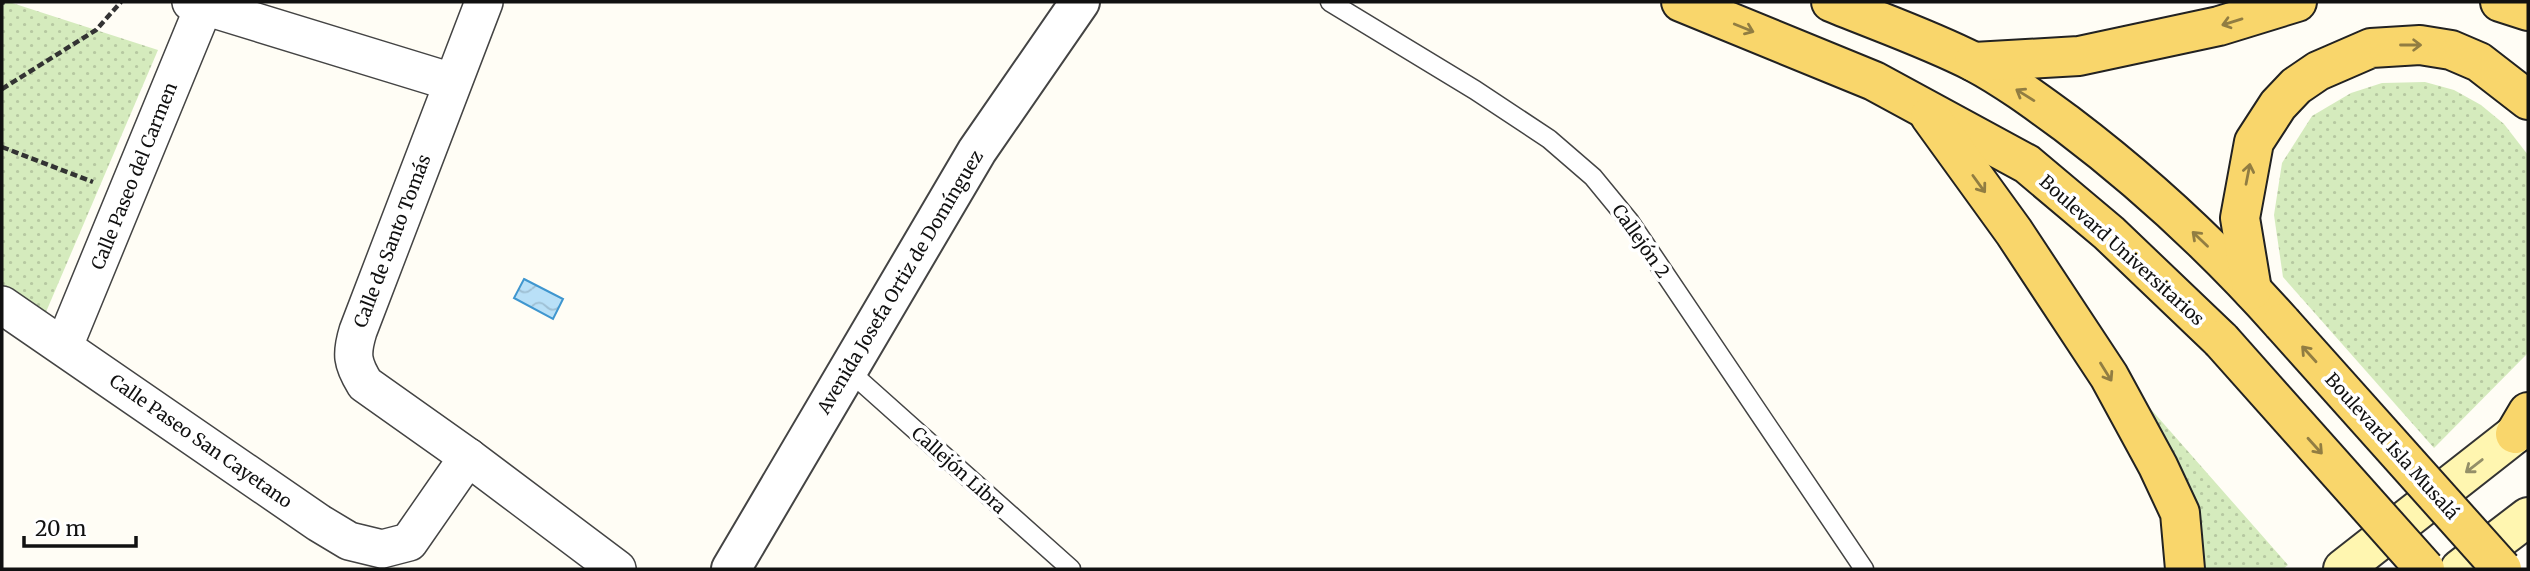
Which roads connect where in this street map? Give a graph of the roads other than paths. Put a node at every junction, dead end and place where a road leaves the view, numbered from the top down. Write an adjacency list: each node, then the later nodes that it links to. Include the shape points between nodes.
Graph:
1 (484, 2): 11 (street, Calle de Santo Tomás)
2 (1080, 2): 17 (street, Avenida Josefa Ortiz de Domínguez, via 978,150)
3 (1330, 2): 24 (lane, Callejón 2, via 1475,90 1538,132 1593,177 1630,222)
4 (1681, 2): 13 (main road, Boulevard Universitarios, one-way to 13, via 1874,81)
5 (1831, 2): 10 (main road)
6 (2297, 2): 10 (main road, one-way to 10, via 2219,26 2079,56)
7 (2500, 2): 9 (main road)
8 (197, 4): 11 (street); 16 (street, Calle Paseo del Carmen)
9 (2528, 11)
10 (1974, 62): 14 (main road, one-way to 10, via 2098,147)
11 (452, 82): 19 (street, Calle de Santo Tomás, via 353,347 355,366 365,384)
12 (2528, 100): 14 (main road, one-way to 12, via 2240,218 2254,142 2296,86 2371,48 2420,45 2451,50 2479,62)
13 (1925, 108): 25 (main road, one-way to 25, via 2109,376 2180,513); 27 (main road, Boulevard Universitarios, one-way to 27, bridge, via 2027,163 2109,233 2221,340)
14 (2252, 290): 29 (main road, Boulevard Isla Musalá, one-way to 14, bridge)
15 (2, 305): 16 (street, Calle Paseo San Cayetano)
16 (64, 346): 19 (street, Calle Paseo San Cayetano, via 349,541 382,549 409,542)
17 (848, 370): 22 (street, Avenida Josefa Ortiz de Domínguez); 23 (lane, Callejón Libra)
18 (2524, 423): 26 (main road, one-way to 26)
19 (468, 457): 21 (street, Calle de Santo Tomás)
20 (2528, 517): 28 (main road)
21 (617, 569)
22 (731, 569)
23 (1071, 569)
24 (1864, 569)
25 (2185, 569)
26 (2343, 569)
27 (2425, 569)
28 (2460, 569)
29 (2502, 569)

